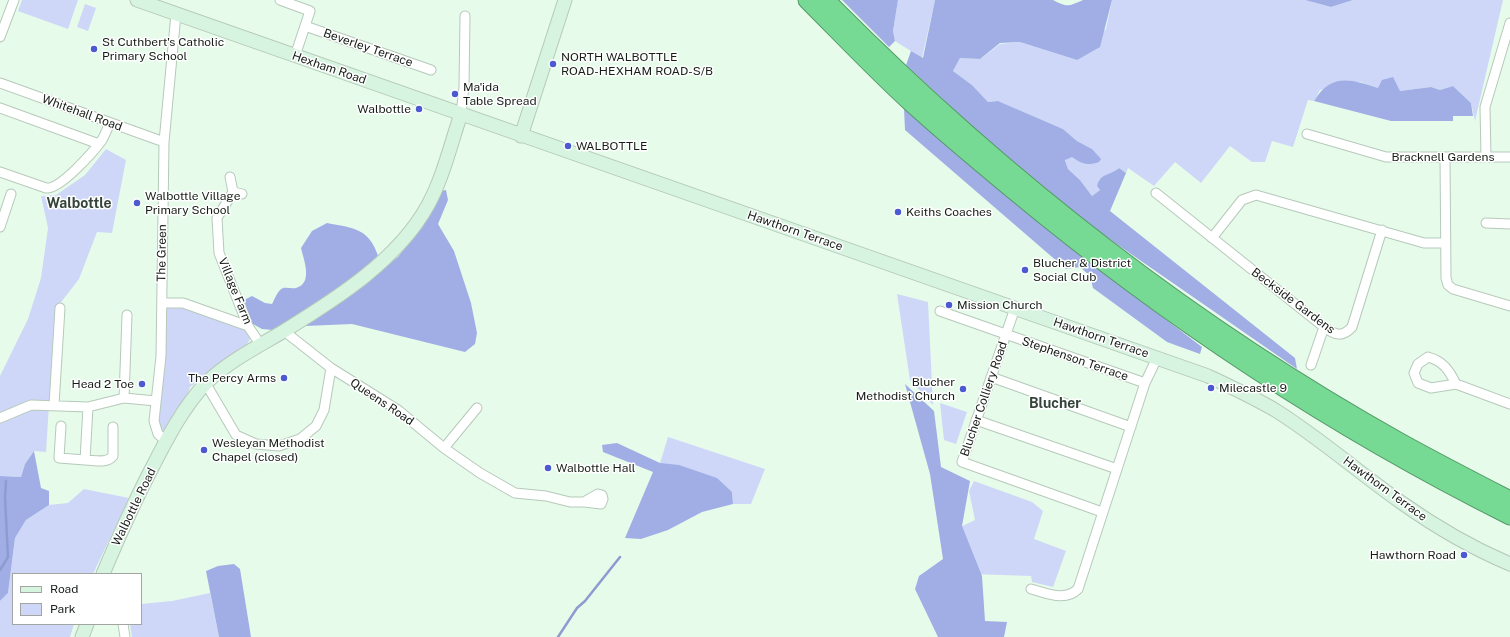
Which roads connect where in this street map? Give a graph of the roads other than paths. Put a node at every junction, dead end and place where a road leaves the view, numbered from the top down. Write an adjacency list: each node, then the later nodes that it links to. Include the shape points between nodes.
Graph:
1 (14, 0): 12 (street)
2 (137, 0): 7 (main road, Hexham Road)
3 (280, 0): 11 (street, via 310,11)
4 (565, 0): 20 (main road)
5 (807, 0): 72 (highway, via 916,107 1039,212 1136,287 1279,386 1345,427)
6 (826, 0): 69 (highway, via 919,91 994,156 1148,279 1289,375 1400,442)
7 (162, 4): 8 (main road, Hexham Road)
8 (176, 14): 13 (main road, Hexham Road); 21 (street, The Green)
9 (464, 16): 17 (street, via 464,87)
10 (1510, 23): 24 (street, via 1485,107)
11 (305, 26): 13 (street); 14 (street, Beverley Terrace)
12 (0, 37)
13 (295, 56): 17 (main road, Hexham Road)
14 (431, 70)
15 (0, 83): 18 (street, Whitehall Road)
16 (0, 108): 22 (street)
17 (461, 114): 20 (main road, Hexham Road); 44 (main road, via 436,185 417,223 392,252 367,274)
18 (110, 123): 21 (street, Whitehall Road); 22 (street)
19 (1307, 134): 23 (street, Bracknell Gardens, via 1386,157)
20 (521, 136): 39 (main road, Hawthorn Terrace)
21 (164, 142): 36 (street, The Green)
22 (99, 144): 26 (street, via 74,170 49,189)
23 (1445, 157): 24 (street, Bracknell Gardens); 35 (street)
24 (1486, 157): 25 (street, Bracknell Gardens)
25 (1510, 157)
26 (0, 172)
27 (230, 177): 42 (street, Village Farm, via 238,193 217,218 219,254)
28 (1156, 193): 34 (street, Beckside Gardens)
29 (11, 194): 32 (street)
30 (1486, 223): 31 (street)
31 (1510, 224)
32 (0, 227)
33 (1382, 230): 34 (street, via 1256,195 1242,200); 35 (street, via 1424,243); 43 (street, Beckside Gardens, via 1352,327 1340,335)
34 (1212, 238): 43 (street, Beckside Gardens)
35 (1446, 243): 37 (street, via 1448,285 1453,289)
36 (162, 303): 42 (street, via 183,303); 55 (street, The Green, via 161,356)
37 (1510, 306)
38 (60, 308): 57 (street)
39 (1015, 308): 45 (street, Blucher Colliery Road); 47 (main road, Hawthorn Terrace)
40 (940, 311): 45 (street, Stephenson Terrace)
41 (127, 315): 54 (street)
42 (248, 326): 46 (street, Village Farm)
43 (1324, 327): 48 (street)
44 (284, 331): 46 (main road); 49 (street, Queens Road)
45 (1005, 335): 50 (street, Blucher Colliery Road); 51 (street, Stephenson Terrace)
46 (260, 344): 52 (main road)
47 (1157, 358): 51 (street); 73 (main road, Hawthorn Terrace, via 1208,376 1275,410 1433,524)
48 (1311, 365)
49 (331, 368): 52 (street, via 324,410 316,426 300,439 279,446 256,444 236,434); 66 (street, Queens Road, via 398,410)
50 (991, 377): 61 (street, Blucher Colliery Road); 63 (street)
51 (1145, 383): 63 (street)
52 (206, 384): 65 (main road, Walbottle Road, via 186,409)
53 (1456, 384): 56 (street)
54 (124, 398): 55 (street); 58 (street)
55 (156, 401): 65 (street, The Green, via 154,421 158,434)
56 (1510, 404)
57 (54, 405): 58 (street); 60 (street, via 31,405)
58 (88, 407): 67 (street)
59 (477, 408): 66 (street)
60 (0, 418)
61 (976, 420): 68 (street); 71 (street, Blucher Colliery Road, via 962,462)
62 (61, 426): 67 (street, via 59,458)
63 (1131, 427): 68 (street)
64 (116, 430): 67 (street, via 111,459)
65 (166, 441): 74 (main road, Walbottle Road, via 124,522)
66 (444, 448): 70 (street, Queens Road, via 515,493)
67 (85, 460)
68 (1117, 469): 71 (street)
69 (1510, 498)
70 (584, 502)
71 (1102, 512): 75 (street, via 1078,589 1066,596)
72 (1510, 516)
73 (1510, 564)
74 (103, 573)
75 (1031, 589)
76 (87, 625): 78 (main road)
77 (123, 625): 79 (street)
78 (82, 637)
79 (125, 637)

